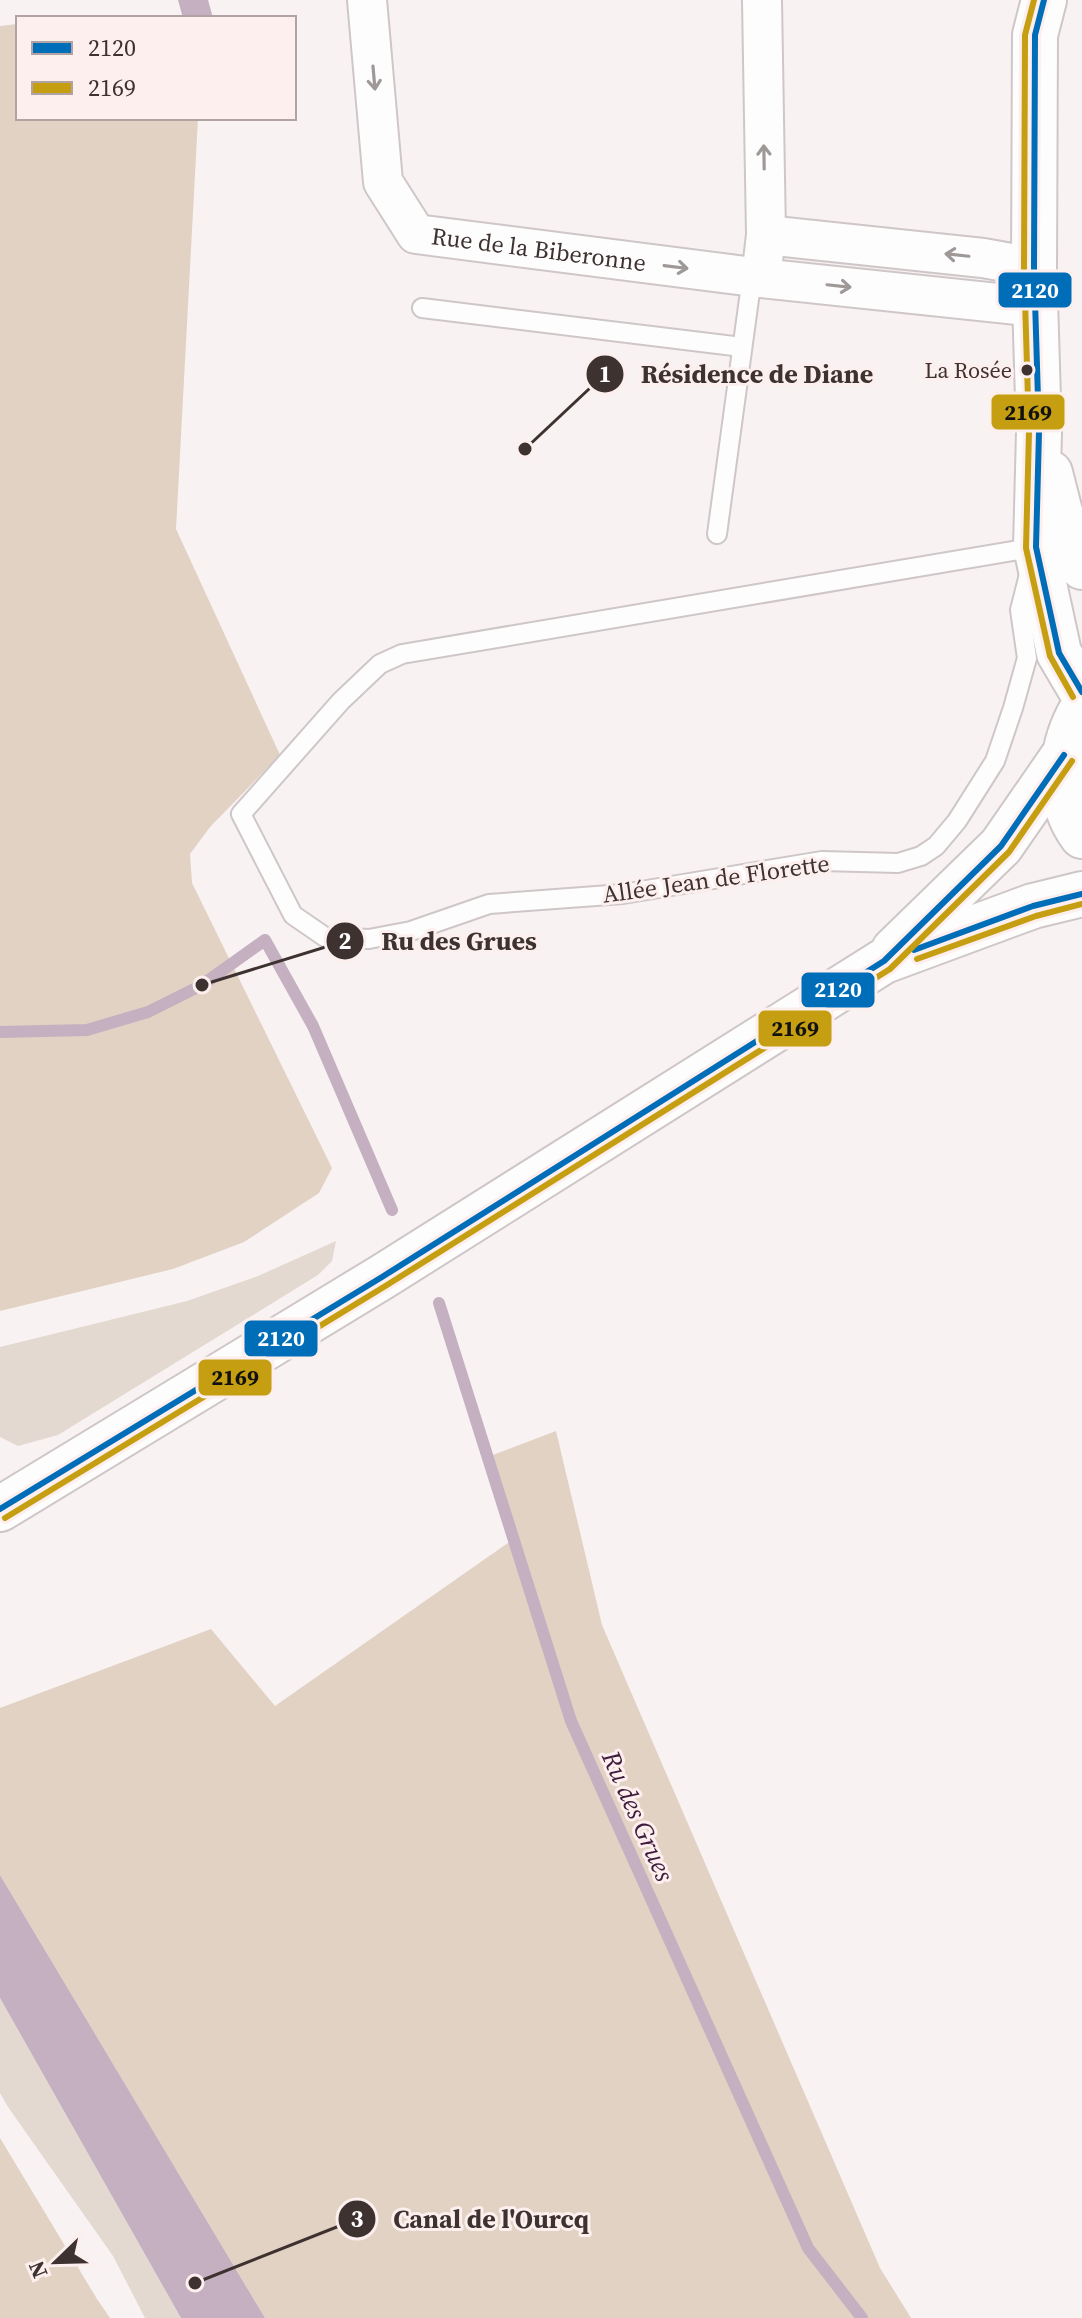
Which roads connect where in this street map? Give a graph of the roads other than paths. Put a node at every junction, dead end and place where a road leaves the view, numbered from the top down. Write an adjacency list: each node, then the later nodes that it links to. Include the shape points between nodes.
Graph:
1 (367, 0): 5 (street, Rue de la Biberonne, one-way to 5, via 383,182 416,234)
2 (762, 0): 4 (street, one-way to 2)
3 (1044, 0): 6 (main road, via 1035,35)
4 (766, 235): 5 (street); 6 (street, one-way to 4, via 983,258)
5 (756, 278): 6 (street, Rue de la Biberonne, one-way to 6); 8 (lane)
6 (1035, 287): 9 (main road)
7 (422, 308): 8 (lane)
8 (742, 347): 10 (lane)
9 (1039, 432): 11 (main road); 12 (main road, via 1060,512)
10 (717, 534)
11 (1036, 547): 11 (lane, Allée Jean de Florette, via 1020,610 1027,658 995,761 957,821 921,856 898,863 822,861 623,894 489,904 411,931 369,939 325,937 293,915 241,814 341,701 380,664 402,654); 13 (main road, via 1059,653)
12 (1082, 567)
13 (1082, 692)
14 (1082, 709): 15 (main road)
15 (1064, 755): 16 (main road, via 1064,794); 18 (main road, via 1001,846)
16 (1082, 836)
17 (1082, 894): 18 (main road, via 1033,906)
18 (884, 961): 19 (main road)
19 (0, 1509)

